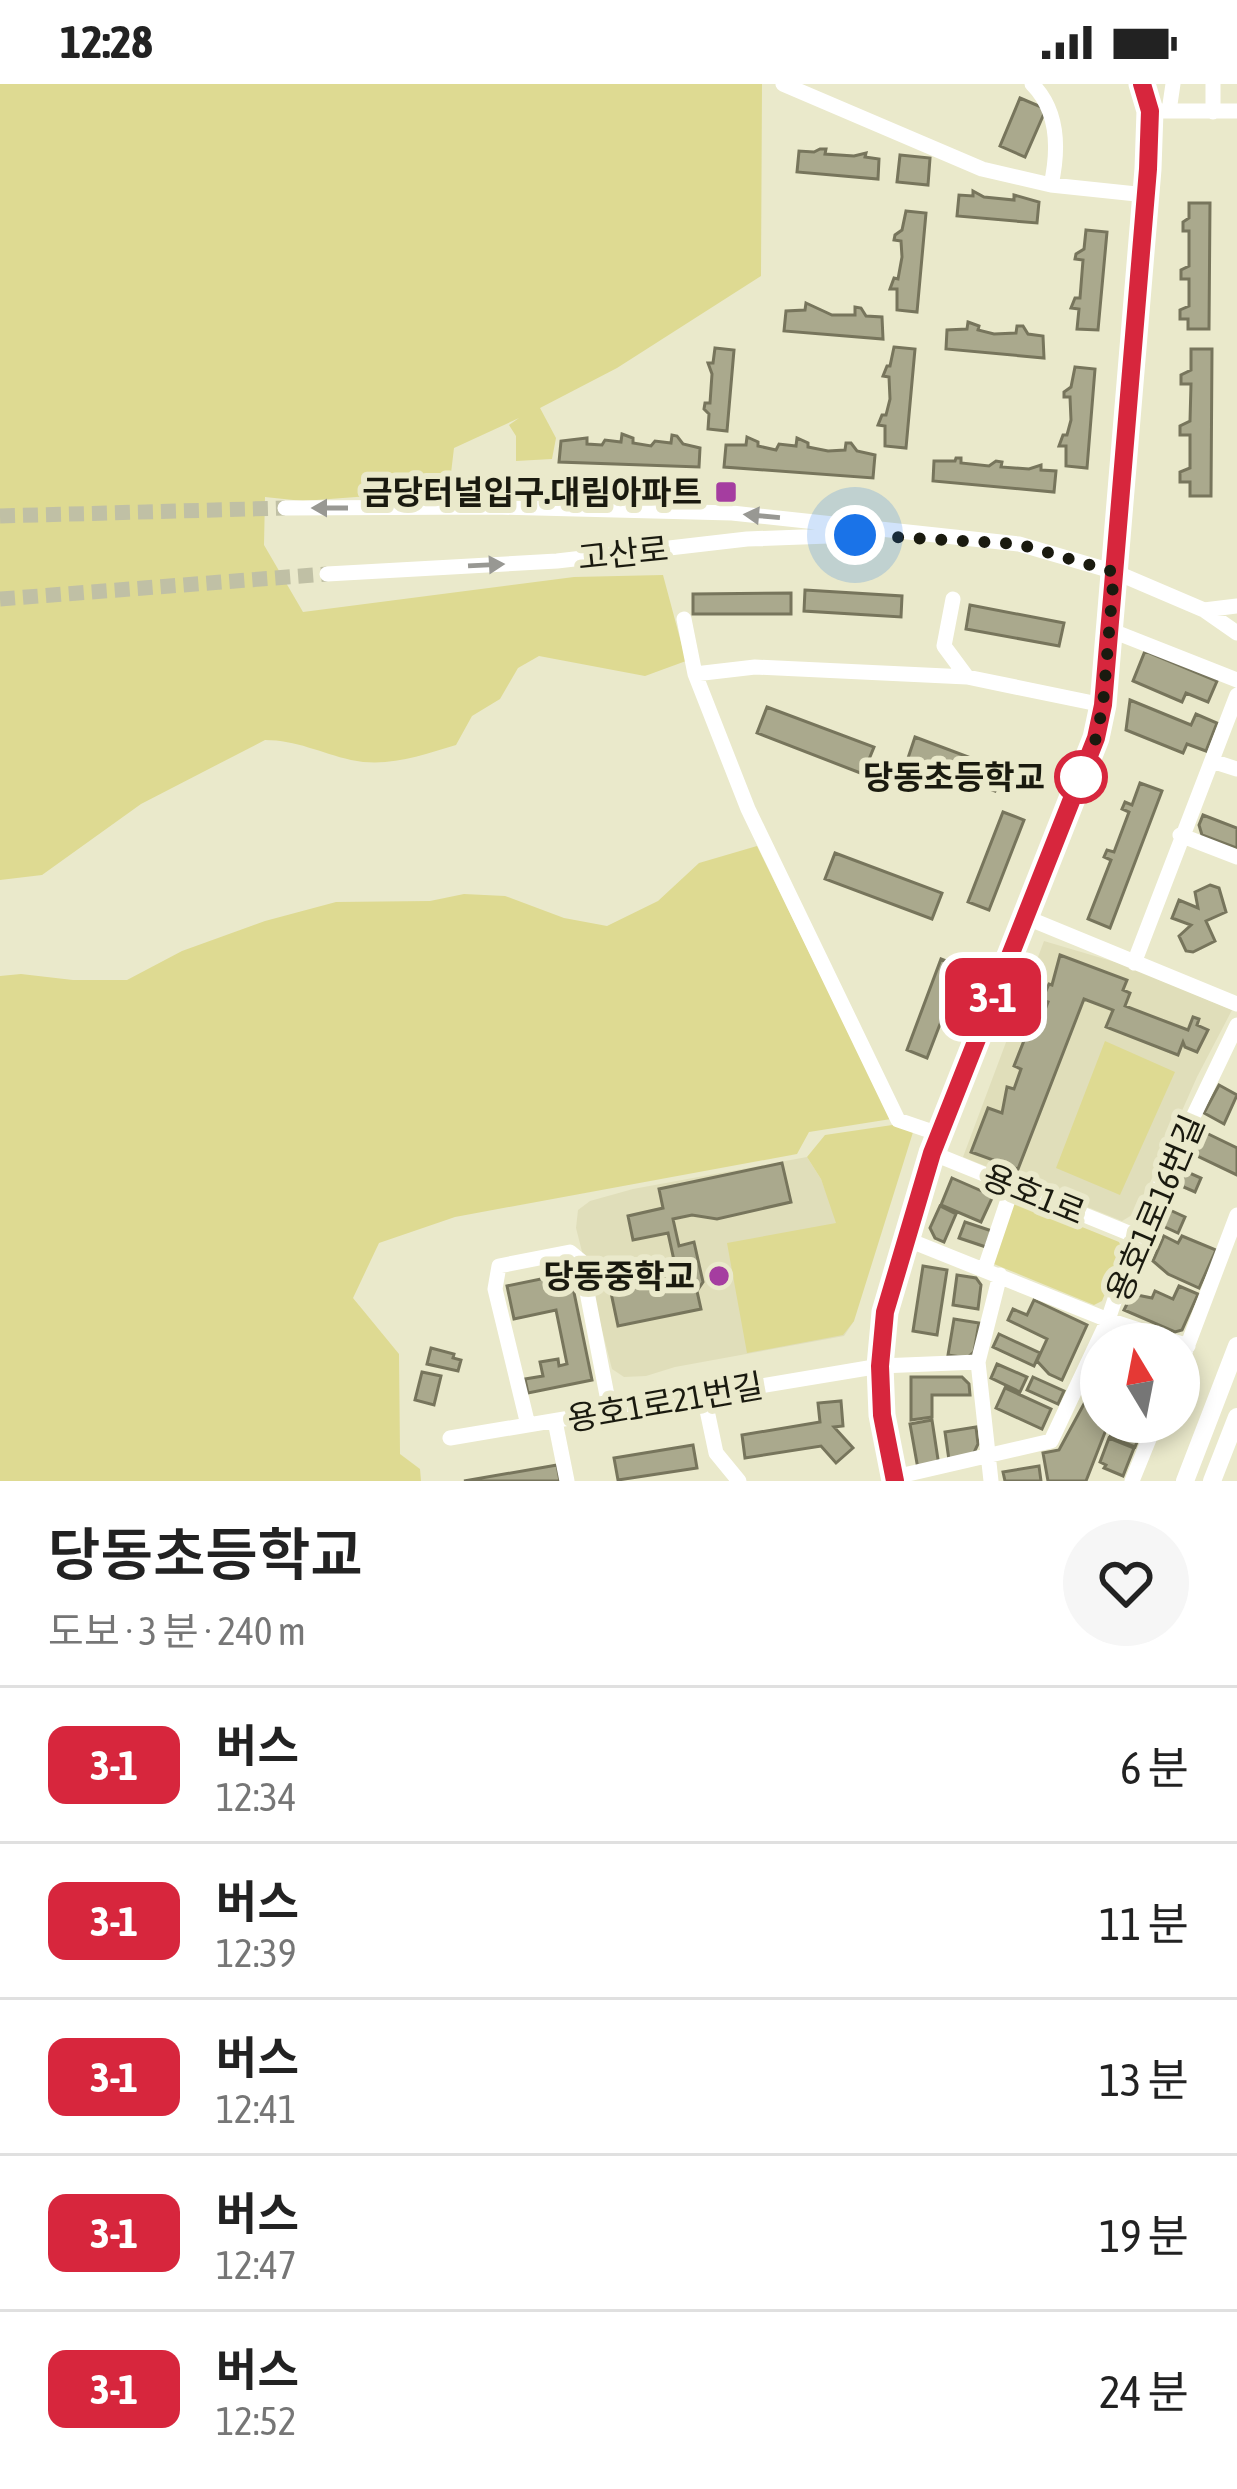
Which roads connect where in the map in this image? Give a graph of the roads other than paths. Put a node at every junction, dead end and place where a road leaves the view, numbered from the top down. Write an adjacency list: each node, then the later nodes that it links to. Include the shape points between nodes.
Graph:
1 (783, 84): 10 (street, via 982,170)
2 (1032, 84): 10 (street, via 1056,131)
3 (1142, 84): 6 (street)
4 (1173, 84): 7 (street)
5 (1213, 84): 9 (street)
6 (1150, 111): 7 (street); 11 (street)
7 (1169, 111): 9 (street)
8 (1237, 111): 9 (street)
9 (1213, 112)
10 (1051, 185): 11 (street)
11 (1146, 195): 14 (street)
12 (285, 508): 13 (street, 고산로, one-way to 12, via 732,513)
13 (919, 536): 14 (street, 고산로, via 1019,544); 15 (street, 고산로, one-way to 13, via 557,561 747,539)
14 (1114, 572): 18 (street, 고산로); 20 (street)
15 (327, 574)
16 (953, 598): 23 (street, via 944,646)
17 (1237, 606): 18 (street, 고산로)
18 (1204, 610): 21 (street, 고산로)
19 (684, 619): 22 (street)
20 (1110, 630): 24 (street); 26 (street)
21 (1237, 633)
22 (695, 674): 23 (street, via 755,667); 35 (street, via 748,809 898,1120)
23 (967, 677): 26 (street)
24 (1237, 680)
25 (1237, 695): 27 (street)
26 (1103, 705): 31 (street)
27 (1212, 761): 28 (street); 29 (street)
28 (1237, 769)
29 (1180, 835): 30 (street); 32 (street)
30 (1237, 857)
31 (1025, 917): 32 (street); 35 (street)
32 (1134, 963): 33 (street)
33 (1237, 1004)
34 (1237, 1024): 39 (street, 용호1로16번길)
35 (939, 1134): 36 (street)
36 (932, 1153): 37 (street, 용호1로); 40 (street)
37 (1013, 1185): 39 (street, 용호1로); 41 (street)
38 (1237, 1215): 44 (street)
39 (1136, 1236): 42 (street, 용호1로16번길)
40 (907, 1239): 41 (street); 47 (street, via 885,1312)
41 (992, 1271): 42 (street); 46 (street)
42 (1108, 1320): 43 (street); 55 (street, 용호1로16번길, via 1051,1442)
43 (1117, 1323)
44 (1197, 1323)
45 (1237, 1346): 61 (main road)
46 (978, 1362): 47 (street, 용호1로21번길); 55 (street)
47 (880, 1366): 48 (street, 용호1로21번길); 56 (street)
48 (704, 1396): 49 (street, 용호1로21번길); 58 (street, via 716,1453)
49 (610, 1412): 51 (street, 용호1로21번길); 52 (street, via 581,1261 570,1252 496,1274)
50 (1237, 1417): 62 (main road)
51 (555, 1421): 52 (street, 용호1로21번길); 57 (street)
52 (528, 1425): 53 (street, 용호1로21번길)
53 (450, 1438)
54 (1147, 1443): 60 (street)
55 (988, 1458): 56 (street, 용호1로16번길); 59 (street)
56 (895, 1479)
57 (567, 1481)
58 (739, 1481)
59 (991, 1481)
60 (1132, 1481)
61 (1185, 1481)
62 (1212, 1481)

